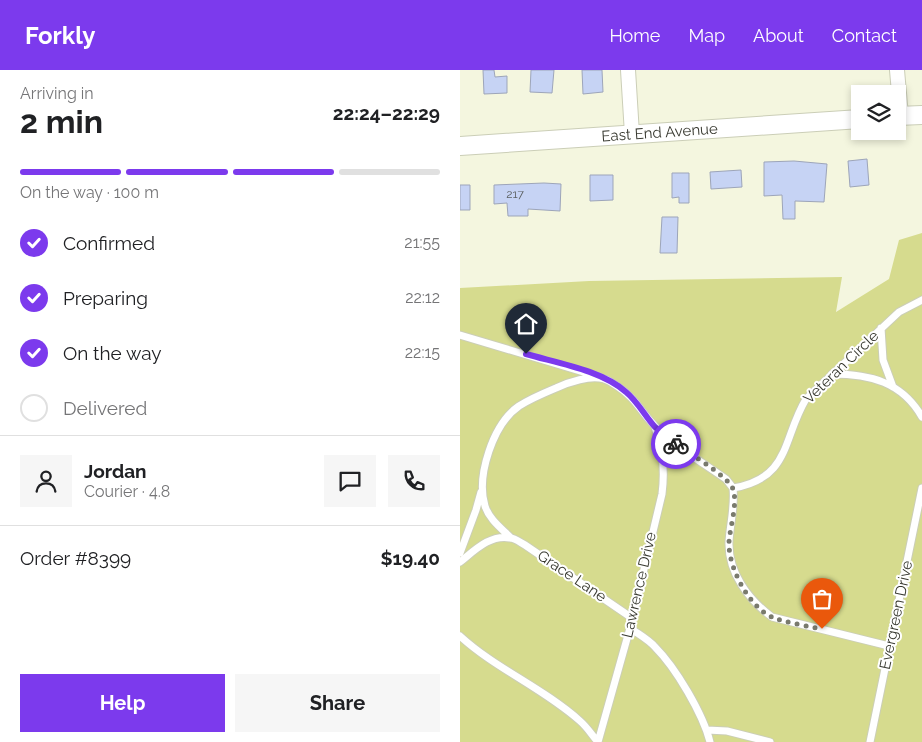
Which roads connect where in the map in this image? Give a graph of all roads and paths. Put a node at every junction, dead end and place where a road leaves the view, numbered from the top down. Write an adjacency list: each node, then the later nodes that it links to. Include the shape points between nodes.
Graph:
1 (628, 70): 7 (street)
2 (897, 70): 3 (street)
3 (898, 85)
4 (922, 115): 5 (street)
5 (906, 116)
6 (851, 120): 7 (street, East End Avenue)
7 (632, 134): 8 (street, East End Avenue)
8 (460, 146)
9 (922, 300): 10 (lane, Veteran Circle, via 899,312)
10 (881, 328): 12 (lane, Veteran Circle); 14 (lane, via 883,360)
11 (460, 335): 13 (lane)
12 (832, 374): 14 (lane, via 870,377); 17 (lane, Veteran Circle, via 806,399 798,412 784,454 772,470 757,482)
13 (603, 378): 16 (lane, via 625,391); 19 (lane, Grace Lane, via 565,384 518,407 504,421 493,440)
14 (893, 387): 15 (lane, via 916,406)
15 (922, 417)
16 (654, 426): 17 (lane, via 726,479); 23 (lane, Lawrence Drive, via 661,443 663,486)
17 (733, 488): 26 (lane, via 729,543 731,563 742,586 758,607 772,617)
18 (922, 488): 26 (lane, Evergreen Drive)
19 (482, 490): 20 (lane, Grace Lane, via 491,519); 21 (lane)
20 (511, 538): 22 (lane, via 484,543); 23 (lane, Grace Lane)
21 (460, 553)
22 (460, 562)
23 (632, 618): 24 (lane, Lawrence Drive)
24 (630, 628): 27 (lane, via 655,646 670,665); 28 (lane, Lawrence Drive)
25 (460, 636): 28 (lane, via 560,705 582,722)
26 (889, 646): 31 (lane, Evergreen Drive)
27 (707, 730): 29 (lane); 30 (lane, via 727,731)
28 (598, 742)
29 (710, 742)
30 (770, 742)
31 (870, 742)

